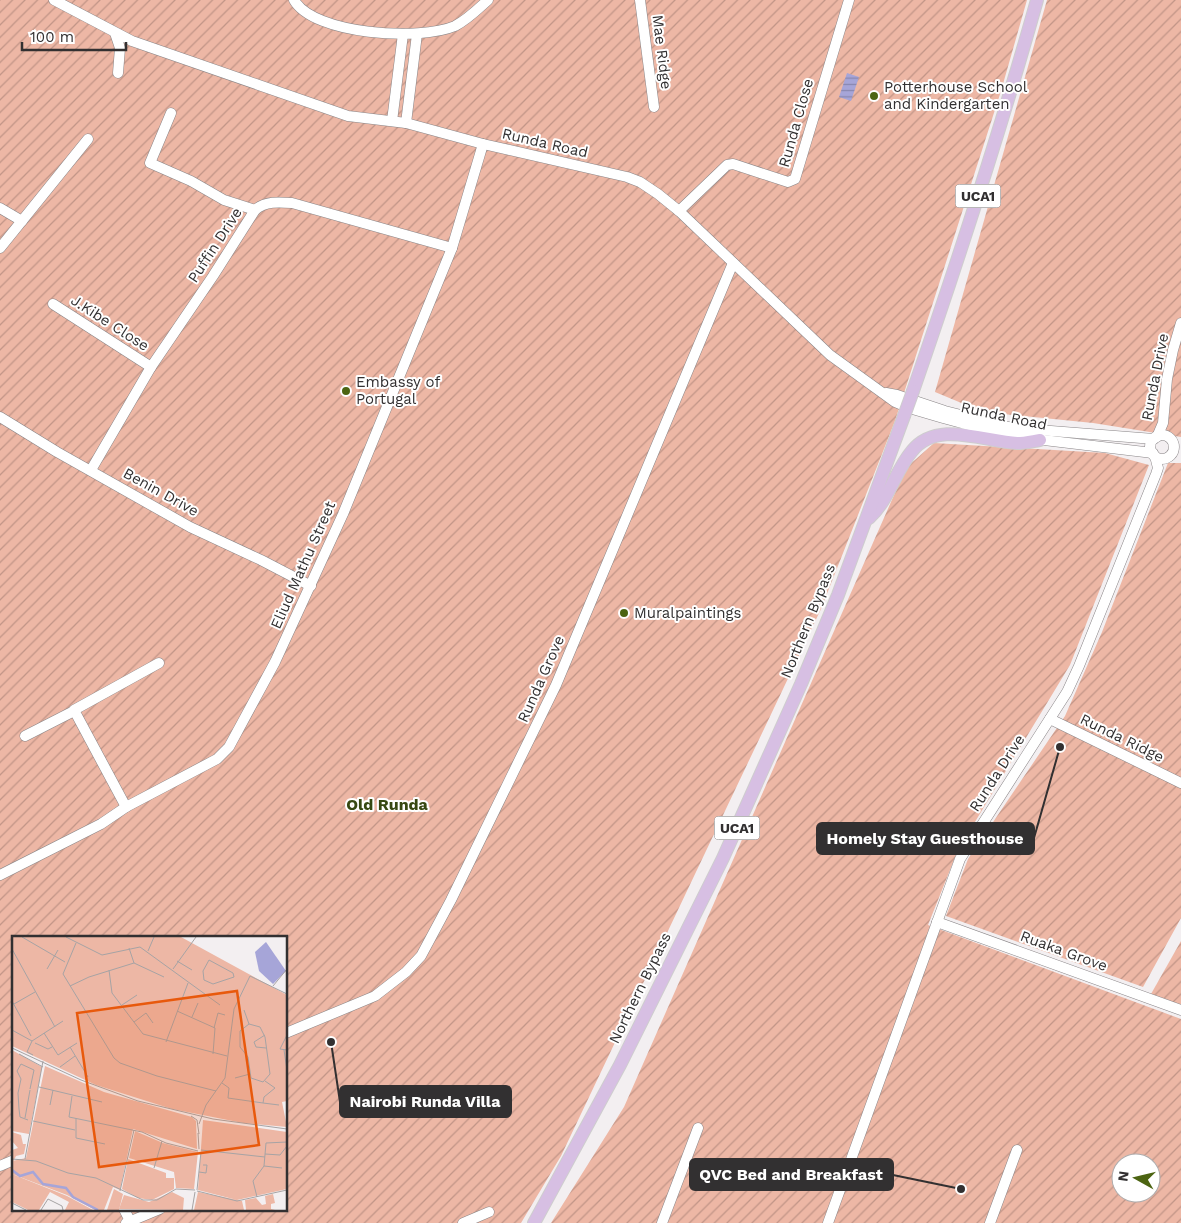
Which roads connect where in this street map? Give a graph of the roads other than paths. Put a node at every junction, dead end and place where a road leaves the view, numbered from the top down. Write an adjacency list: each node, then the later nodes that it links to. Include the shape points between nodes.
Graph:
1 (54, 0): 7 (street, Runda Road)
2 (294, 0): 8 (street, via 298,8 324,22 350,29)
3 (488, 0): 9 (street, via 456,26)
4 (640, 0): 11 (street, Mae Ridge)
5 (849, 0): 19 (street, Runda Close, via 795,178 788,182 733,164 727,165)
6 (1037, 0): 36 (main road, Northern Bypass / UCA1, bridge, via 971,221)
7 (115, 33): 10 (street, via 120,48); 13 (street, Runda Road, via 348,116)
8 (403, 34): 9 (street); 13 (street)
9 (417, 34): 14 (street)
10 (118, 73)
11 (654, 107)
12 (171, 113): 18 (street, via 150,163 224,200)
13 (392, 121): 14 (street, Runda Road)
14 (406, 123): 16 (street, Runda Road)
15 (88, 139): 20 (street)
16 (483, 144): 19 (street, Runda Road, via 640,182); 22 (street, Eliud Mathu Street)
17 (0, 208): 20 (street)
18 (255, 210): 22 (street, Puffin Drive, via 260,204 292,203); 26 (street, Puffin Drive)
19 (679, 211): 23 (street, Runda Road)
20 (22, 221): 21 (street)
21 (0, 248)
22 (452, 248): 37 (street, Eliud Mathu Street)
23 (733, 263): 27 (street, Runda Road, via 830,355); 47 (street, Runda Grove, via 556,686 421,956 375,996)
24 (53, 304): 26 (street, J.Kibe Close)
25 (1181, 323): 29 (street, Runda Drive, via 1170,364)
26 (151, 367): 35 (street, Puffin Drive)
27 (885, 393): 30 (street, Runda Road, via 1013,428); 31 (street, Runda Road, via 895,402 926,413 1010,436)
28 (0, 417): 35 (street, Benin Drive)
29 (1164, 423): 30 (street, Runda Drive); 32 (street)
30 (1155, 438): 32 (street, Runda Drive, via 1164,435); 34 (street, Runda Drive, via 1151,447)
31 (1040, 440): 34 (street, Runda Road); 36 (main road, via 1019,443 963,435 933,435 913,448 882,503)
32 (1174, 440): 34 (street, via 1174,450)
33 (1181, 453): 34 (street, Runda Road)
34 (1160, 456): 40 (street, Runda Drive, via 1079,666)
35 (91, 470): 37 (street, Benin Drive, via 190,526)
36 (865, 521): 56 (main road, Northern Bypass / UCA1, via 801,684 723,858 620,1065)
37 (311, 586): 43 (street, Eliud Mathu Street, via 229,747 217,759)
38 (159, 663): 39 (street)
39 (74, 711): 41 (street); 43 (street)
40 (1050, 719): 42 (street, Runda Ridge); 45 (street, Runda Drive, via 960,859)
41 (25, 736)
42 (1181, 783)
43 (126, 807): 44 (street, Eliud Mathu Street, via 102,824)
44 (0, 875)
45 (937, 922): 46 (street, Ruaka Grove); 58 (street, Runda Drive)
46 (1181, 1010)
47 (288, 1032)
48 (698, 1128): 57 (street)
49 (1017, 1150): 59 (street)
50 (12, 1161): 51 (street)
51 (0, 1166)
52 (157, 1210): 54 (street)
53 (488, 1212): 55 (street)
54 (131, 1218)
55 (463, 1223)
56 (534, 1223)
57 (662, 1223)
58 (828, 1223)
59 (990, 1223)

